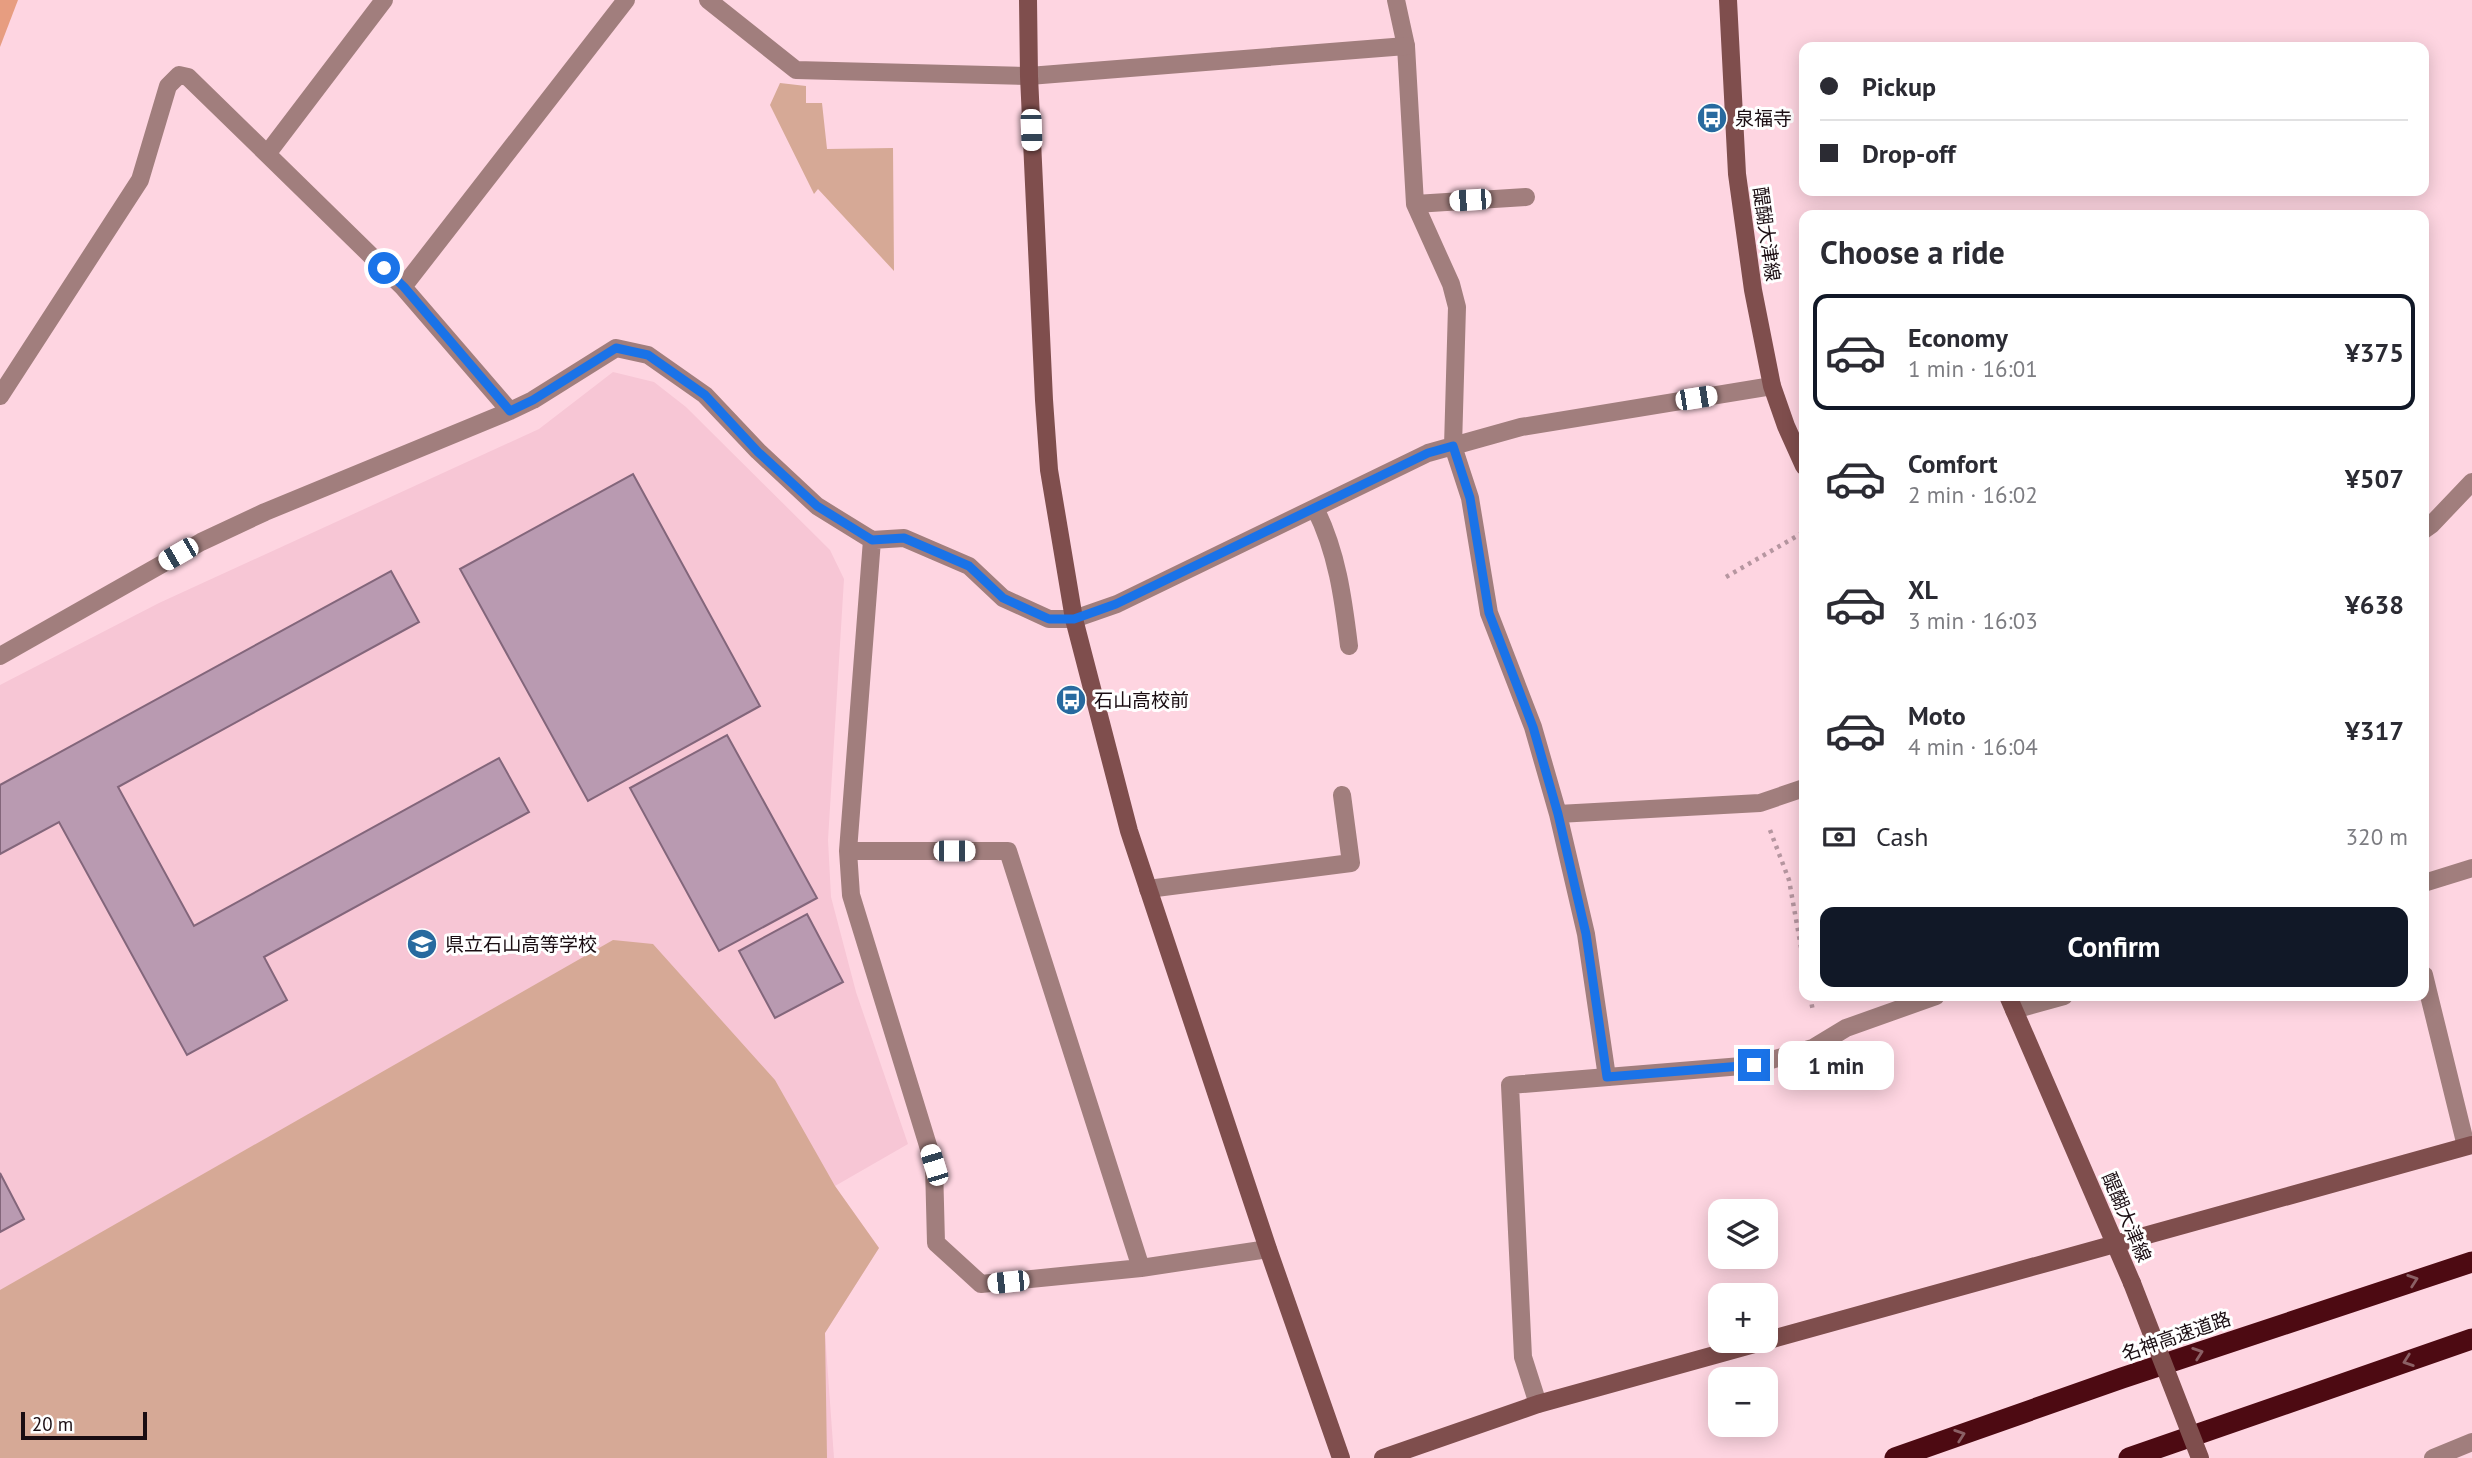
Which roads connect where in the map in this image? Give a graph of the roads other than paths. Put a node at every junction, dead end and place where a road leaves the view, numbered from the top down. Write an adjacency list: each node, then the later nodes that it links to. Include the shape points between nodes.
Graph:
1 (384, 0): 9 (street)
2 (626, 0): 12 (street)
3 (708, 0): 8 (street, via 796,70)
4 (1028, 0): 8 (street)
5 (1396, 0): 7 (street)
6 (1728, 0): 13 (street, 醍醐大津線, via 1737,174)
7 (1406, 46): 8 (street); 11 (street)
8 (1029, 76): 22 (street, via 1049,470)
9 (267, 154): 12 (street); 14 (street, via 188,77 179,75 169,86 140,180)
10 (1526, 197): 11 (street)
11 (1415, 204): 16 (street, via 1457,307)
12 (404, 287): 15 (street)
13 (1772, 386): 16 (street, via 1521,427); 17 (street, 醍醐大津線)
14 (0, 396)
15 (510, 411): 21 (street, via 616,348 648,355 705,395 817,506); 24 (street, via 201,542)
16 (1453, 446): 19 (street, via 1428,453); 27 (street, via 1470,498 1489,613 1533,727)
17 (1799, 455)
18 (2472, 482): 20 (street)
19 (1315, 508): 22 (street, via 1116,604); 23 (street, via 1341,578)
20 (2429, 527)
21 (872, 540): 22 (street, via 904,538 969,566 1003,598 1049,619); 28 (street)
22 (1074, 619): 31 (street)
23 (1349, 646)
24 (0, 656)
25 (1799, 790): 27 (street, via 1760,803)
26 (1342, 795): 31 (street, via 1351,863)
27 (1558, 814): 35 (street, via 1586,934)
28 (848, 851): 40 (street, via 1007,851); 40 (street, via 851,895 934,1165 936,1243 981,1284)
29 (2472, 868): 30 (street)
30 (2429, 881)
31 (1148, 889): 38 (street)
32 (2429, 994): 36 (street)
33 (1922, 1001): 35 (street, via 1846,1028 1813,1048 1754,1065)
34 (2011, 1003): 37 (street, 醍醐大津線)
35 (1607, 1077): 42 (street, via 1510,1085 1523,1357)
36 (2469, 1145): 37 (street)
37 (2116, 1244): 42 (street); 48 (street, 醍醐大津線, bridge)
38 (1268, 1249): 40 (street); 44 (street)
39 (2472, 1262): 46 (highway, 名神高速道路, one-way to 39)
40 (1141, 1269)
41 (2472, 1339): 47 (highway, one-way to 47)
42 (1538, 1404): 45 (street)
43 (2472, 1442): 49 (street)
44 (1341, 1458)
45 (1382, 1458)
46 (1895, 1458)
47 (2129, 1458)
48 (2200, 1458)
49 (2433, 1458)

